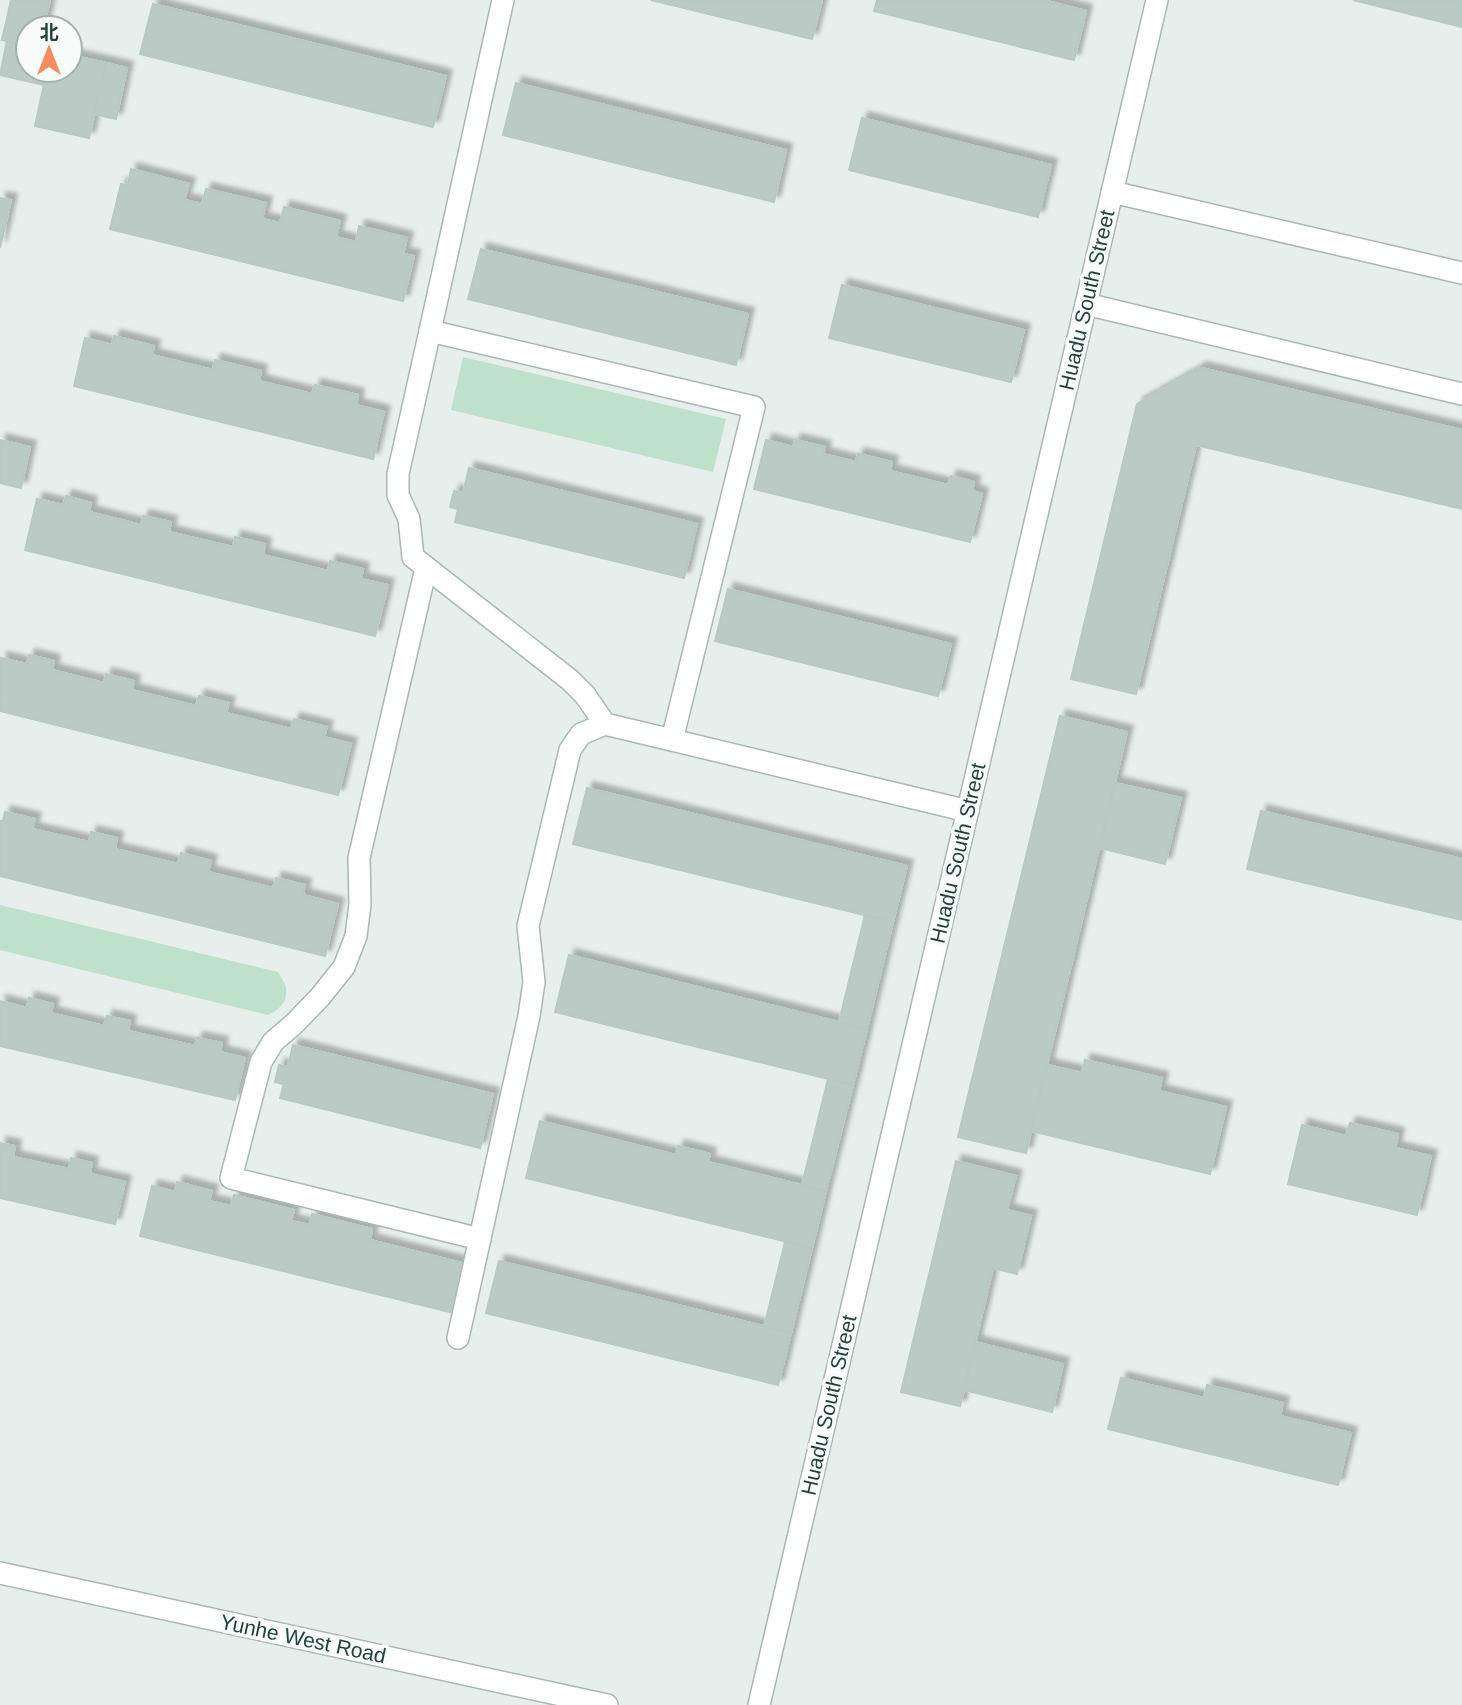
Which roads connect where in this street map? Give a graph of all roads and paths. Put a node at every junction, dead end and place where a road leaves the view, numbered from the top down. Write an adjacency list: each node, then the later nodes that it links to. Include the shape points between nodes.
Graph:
1 (503, 0): 6 (street)
2 (1157, 0): 3 (street, Huadu South Street)
3 (1112, 192): 4 (street); 5 (street, Huadu South Street)
4 (1462, 273)
5 (1086, 304): 7 (street); 11 (street, Huadu South Street)
6 (430, 331): 8 (street, via 398,474 398,495 409,519 413,556); 10 (street, via 754,407)
7 (1462, 394)
8 (426, 568): 9 (street, via 570,680); 12 (street, via 359,858 356,936 344,967 261,1062 231,1178)
9 (605, 724): 10 (street); 12 (street, via 581,734 569,750 528,926 534,982 529,1016)
10 (672, 740): 11 (street)
11 (968, 811): 16 (street, Huadu South Street)
12 (480, 1239): 13 (street)
13 (458, 1338)
14 (0, 1573): 15 (street, Yunhe West Road)
15 (607, 1705)
16 (759, 1705)

